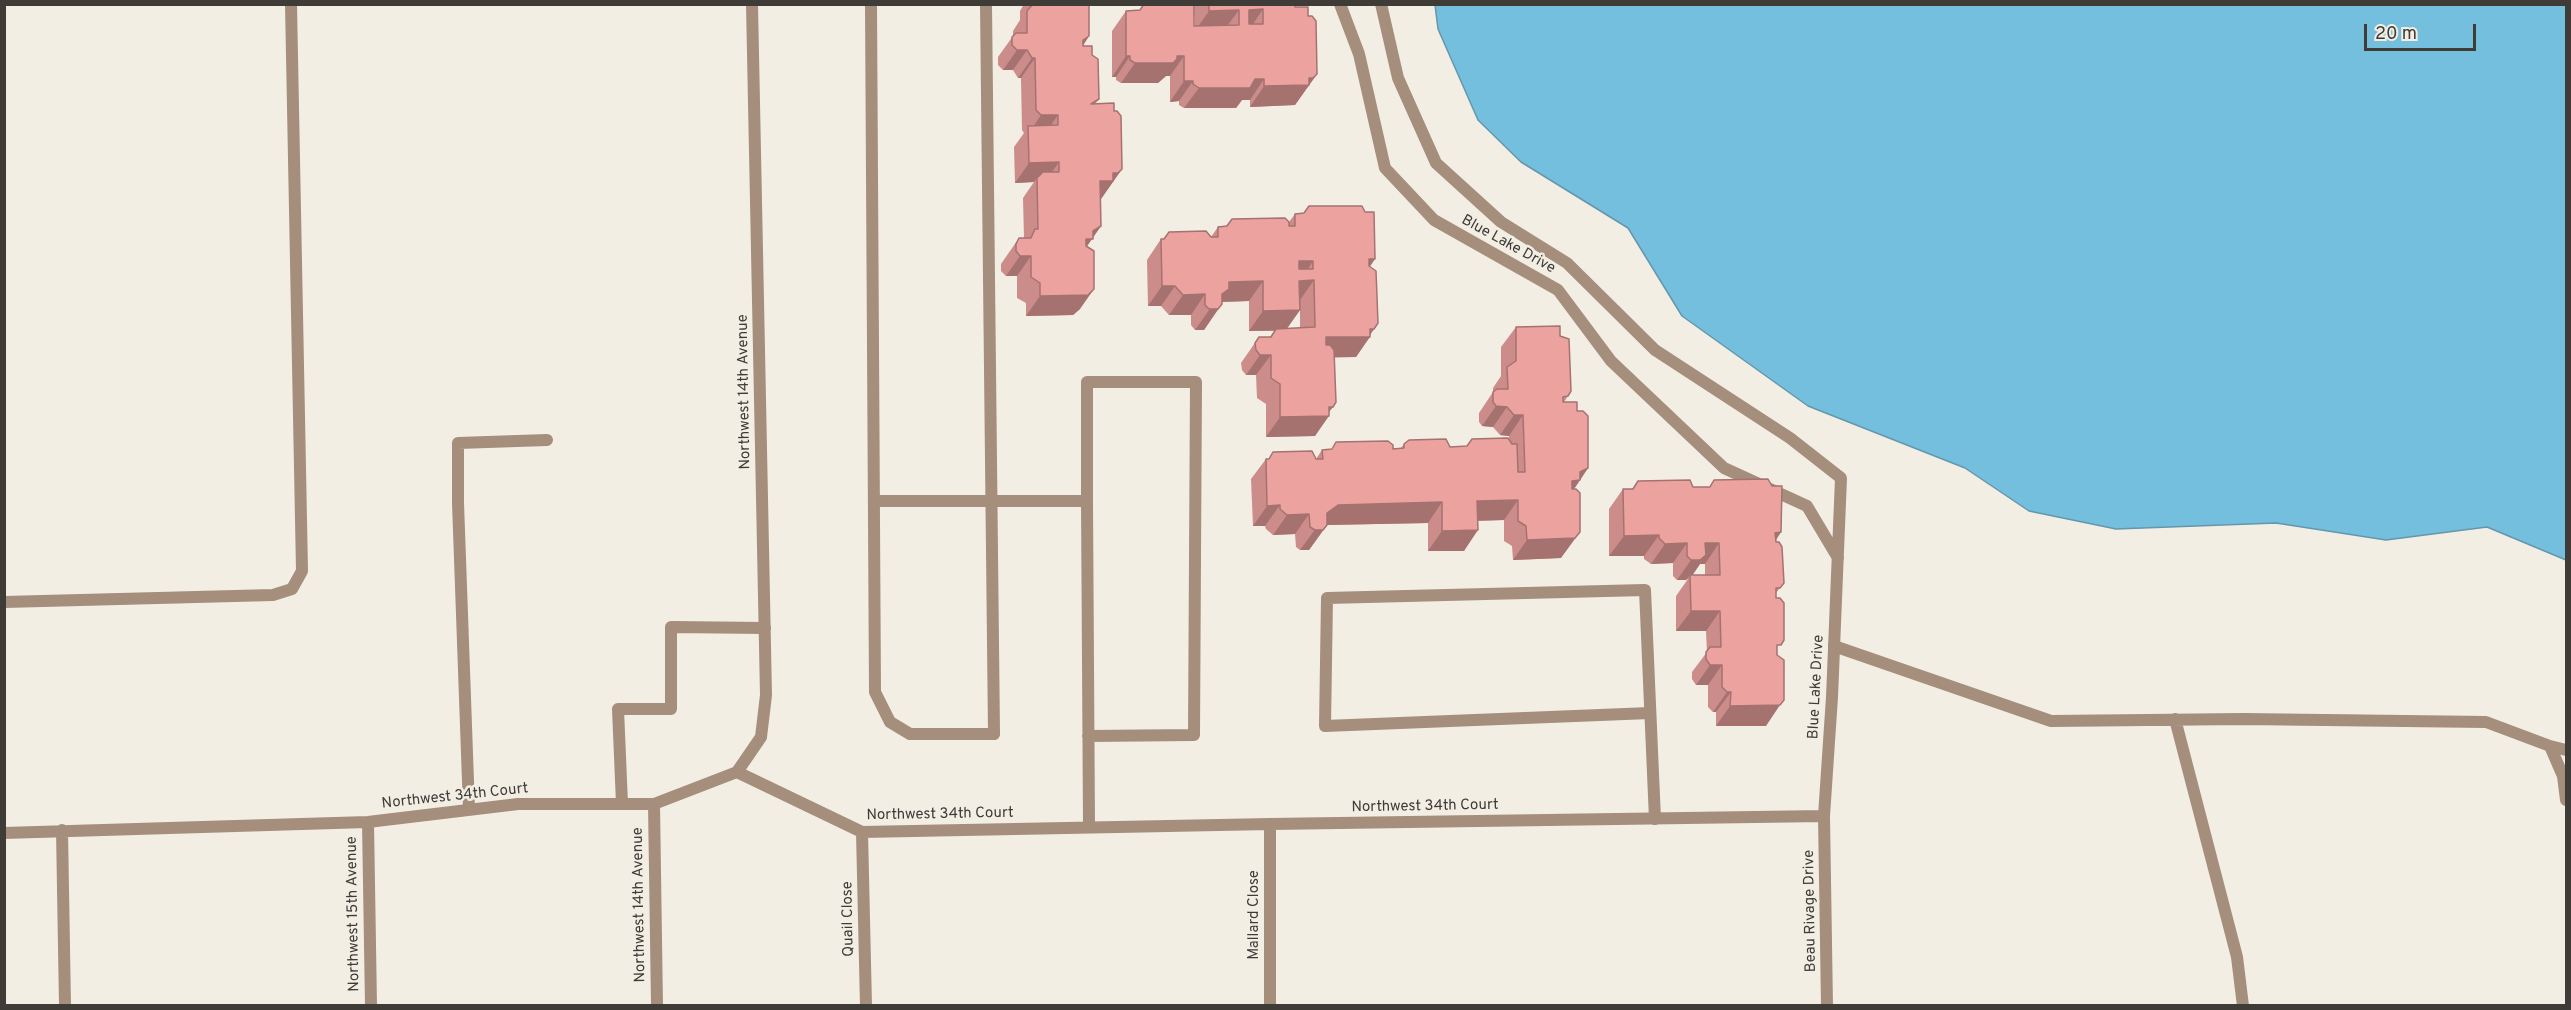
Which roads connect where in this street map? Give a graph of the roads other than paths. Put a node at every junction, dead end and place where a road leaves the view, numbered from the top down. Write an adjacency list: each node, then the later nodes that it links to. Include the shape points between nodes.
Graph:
1 (291, 4): 12 (street, via 302,571 292,589 273,595)
2 (752, 4): 13 (street, Northwest 14th Avenue)
3 (871, 4): 8 (street)
4 (986, 4): 9 (street)
5 (1340, 4): 11 (street, Blue Lake Drive, via 1359,54 1385,168 1434,220 1558,290 1611,361 1724,468 1807,506)
6 (1381, 4): 11 (street, Blue Lake Drive, via 1398,78 1436,163 1501,222 1567,263 1655,350 1790,438 1841,478)
7 (548, 440): 24 (street, via 458,443)
8 (873, 501): 9 (street); 9 (street, via 875,692 890,722 910,734 994,734)
9 (992, 501): 10 (street)
10 (1088, 501): 17 (street); 17 (street, via 1087,382 1196,382 1194,735)
11 (1839, 559): 14 (street, Blue Lake Drive)
12 (4, 602)
13 (765, 628): 20 (street, Northwest 14th Avenue, via 766,695 761,737); 22 (street, via 671,627 671,709 618,709)
14 (1834, 646): 16 (street, via 2051,721); 25 (street, Blue Lake Drive)
15 (1650, 713): 15 (street, via 1645,590 1327,598 1324,726); 26 (street)
16 (2175, 719): 18 (street, via 2486,722); 39 (street, via 2237,957)
17 (1088, 735): 29 (street)
18 (2550, 746): 19 (street); 21 (street, via 2563,776)
19 (2566, 750)
20 (737, 772): 23 (street, Northwest 34th Court); 31 (street, Northwest 34th Court)
21 (2566, 800)
22 (622, 804): 23 (street, Northwest 34th Court); 24 (street, Northwest 34th Court, via 518,804)
23 (654, 804): 35 (street, Northwest 14th Avenue)
24 (469, 809): 27 (street, Northwest 34th Court)
25 (1824, 816): 26 (street, Northwest 34th Court); 38 (street, Beau Rivage Drive)
26 (1654, 819): 28 (street, Northwest 34th Court)
27 (368, 822): 30 (street, Northwest 34th Court); 34 (street, Northwest 15th Avenue)
28 (1270, 824): 29 (street, Northwest 34th Court); 37 (street, Mallard Close)
29 (1089, 827): 31 (street, Northwest 34th Court)
30 (62, 830): 32 (street, Northwest 34th Court); 33 (street)
31 (862, 832): 36 (street, Quail Close)
32 (4, 833)
33 (65, 1005)
34 (371, 1005)
35 (657, 1005)
36 (866, 1005)
37 (1270, 1005)
38 (1827, 1005)
39 (2243, 1005)

